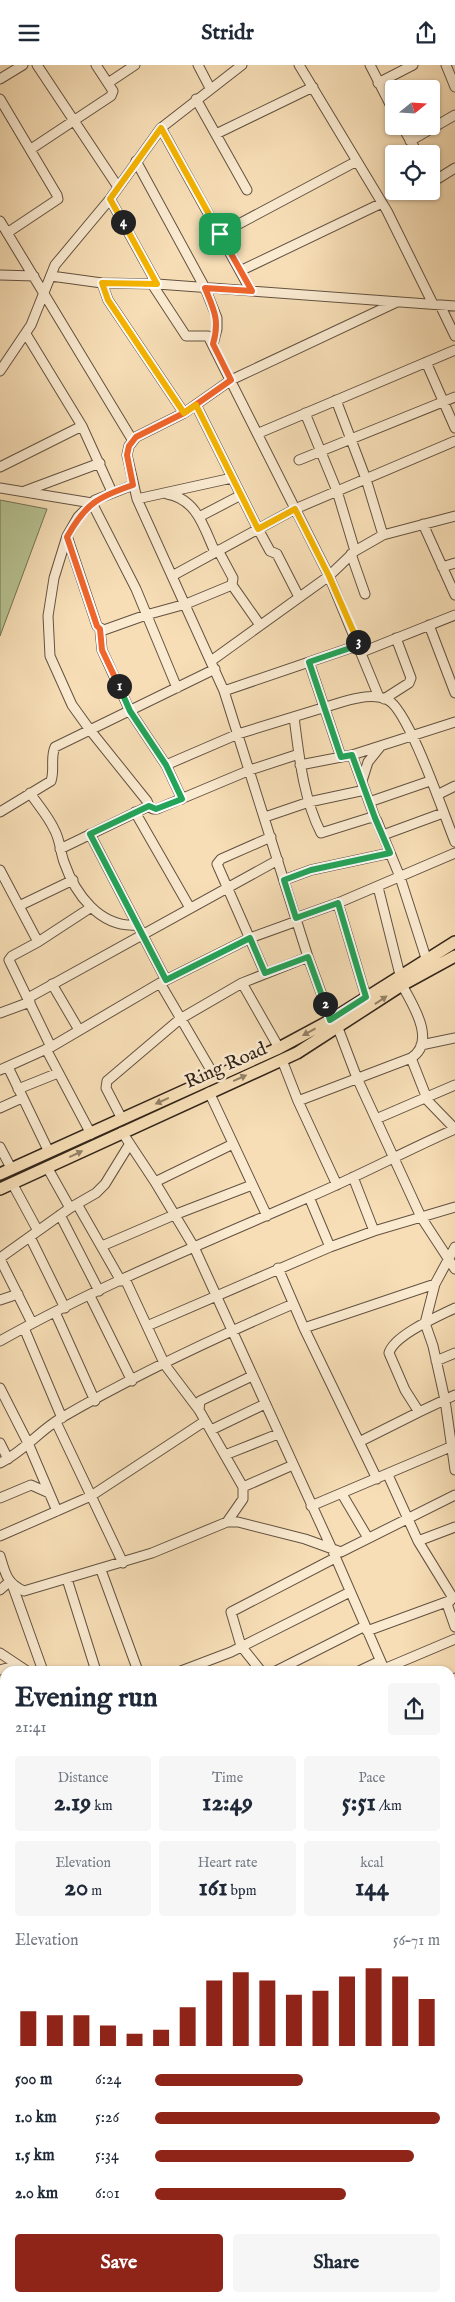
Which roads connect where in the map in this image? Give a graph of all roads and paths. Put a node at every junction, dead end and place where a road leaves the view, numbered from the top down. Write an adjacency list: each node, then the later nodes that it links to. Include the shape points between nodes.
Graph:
1 (22, 65): 11 (street)
2 (37, 65): 22 (street)
3 (96, 65): 13 (street)
4 (135, 65): 13 (street)
5 (198, 65): 17 (street)
6 (242, 65): 17 (street)
7 (299, 65): 15 (street)
8 (370, 65): 14 (street)
9 (413, 65): 14 (street)
10 (446, 65): 16 (street)
11 (13, 68): 12 (street)
12 (0, 79)
13 (108, 83): 22 (street, via 113,91 111,96)
14 (378, 83): 18 (street)
15 (313, 87): 24 (street); 30 (street)
16 (455, 87)
17 (210, 88): 20 (street)
18 (385, 96)
19 (0, 99): 28 (street)
20 (196, 99): 23 (street); 24 (street)
21 (455, 115): 26 (street)
22 (75, 120): 28 (street); 33 (street)
23 (161, 128): 29 (street); 38 (street)
24 (216, 134): 34 (street)
25 (407, 135): 26 (street)
26 (410, 141): 27 (street)
27 (412, 145)
28 (31, 149): 39 (street, via 58,199)
29 (136, 161): 33 (street); 46 (street)
30 (358, 161): 36 (street); 38 (street)
31 (455, 168): 32 (street)
32 (440, 177)
33 (118, 187): 35 (street)
34 (248, 190)
35 (110, 199): 43 (street, via 55,265); 45 (street)
36 (382, 203): 40 (street); 50 (street)
37 (0, 221): 39 (street)
38 (220, 234): 40 (street)
39 (5, 235): 42 (street)
40 (240, 271): 47 (street)
41 (0, 275): 42 (street)
42 (34, 276): 48 (street)
43 (51, 276): 44 (street); 48 (street)
44 (102, 283): 45 (street); 63 (street, via 108,300)
45 (155, 284): 46 (street); 54 (street, via 186,336 208,336)
46 (205, 288): 47 (street); 54 (street, via 217,318)
47 (252, 291): 49 (street)
48 (44, 292): 52 (street); 69 (street)
49 (396, 301): 50 (street); 58 (street)
50 (437, 304): 51 (street); 53 (street)
51 (455, 306)
52 (26, 334): 57 (street); 65 (street)
53 (455, 336)
54 (213, 344): 58 (street)
55 (455, 350): 56 (street)
56 (426, 362): 60 (street); 61 (street)
57 (1, 367)
58 (231, 380): 62 (street); 67 (street)
59 (455, 397): 61 (street)
60 (336, 400): 64 (street); 68 (street)
61 (443, 402): 66 (street); 68 (street)
62 (196, 405): 63 (street); 75 (street)
63 (184, 413): 69 (street)
64 (305, 413): 67 (street); 71 (street)
65 (82, 426): 73 (street); 74 (street)
66 (455, 428)
67 (259, 433): 86 (street)
68 (351, 439): 71 (street); 76 (street)
69 (133, 441): 77 (street, via 127,455)
70 (455, 441): 76 (street)
71 (321, 451): 72 (street); 79 (street)
72 (299, 460)
73 (100, 463): 80 (street); 81 (street)
74 (0, 467)
75 (232, 478): 82 (street); 83 (street)
76 (366, 479): 79 (street); 91 (street)
77 (133, 485): 81 (street); 84 (street)
78 (0, 488): 80 (street)
79 (337, 491): 86 (street); 94 (street)
80 (24, 492): 85 (street)
81 (112, 492): 85 (street)
82 (162, 494): 84 (street); 88 (street, via 178,496 190,503)
83 (241, 495): 88 (street); 90 (street)
84 (137, 499): 97 (street)
85 (92, 503): 92 (street, via 78,517); 104 (street)
86 (295, 509): 90 (street); 98 (street)
87 (455, 516): 89 (street)
88 (199, 517): 93 (street)
89 (423, 524): 91 (street); 96 (street)
90 (258, 529): 93 (street); 102 (street, via 270,551 277,554)
91 (383, 535): 94 (street)
92 (67, 537): 108 (street); 121 (street, via 54,578 50,606 50,656 72,705)
93 (217, 551): 97 (street); 99 (street, via 233,578)
94 (353, 552): 98 (street); 100 (street)
95 (455, 563): 96 (street)
96 (442, 567): 101 (street)
97 (172, 576): 103 (street)
98 (329, 576): 102 (street); 110 (street)
99 (232, 585): 103 (street); 106 (street)
100 (365, 594)
101 (455, 595)
102 (299, 597): 106 (street)
103 (186, 604): 104 (street); 112 (street)
104 (146, 615): 108 (street); 113 (street)
105 (455, 615): 107 (street)
106 (260, 625): 112 (street)
107 (429, 625): 109 (street); 115 (street)
108 (100, 629): 118 (street, via 102,650)
109 (396, 638): 110 (street); 116 (street, via 410,683)
110 (360, 649): 111 (street); 116 (street)
111 (309, 662): 114 (street); 117 (street)
112 (213, 665): 113 (street); 114 (street)
113 (177, 688): 118 (street)
114 (224, 691): 122 (street)
115 (455, 693)
116 (382, 698): 117 (street, via 359,697); 123 (street, via 389,700 400,713)
117 (325, 707): 119 (street); 127 (street)
118 (130, 711): 121 (street); 128 (street)
119 (294, 717): 122 (street); 125 (street)
120 (455, 722): 123 (street)
121 (90, 730): 134 (street, via 55,747 51,781); 139 (street)
122 (238, 734): 128 (street); 130 (street)
123 (413, 737): 124 (street); 131 (street)
124 (380, 747): 126 (street); 132 (street, via 368,762)
125 (299, 754): 129 (street); 130 (street)
126 (352, 755): 127 (street); 132 (street)
127 (341, 757): 129 (street)
128 (166, 765): 136 (street)
129 (300, 765): 137 (street)
130 (250, 769): 136 (street); 143 (street)
131 (430, 781): 135 (street); 138 (street)
132 (364, 786): 137 (street); 138 (street)
133 (455, 786): 135 (street)
134 (30, 793): 140 (street); 149 (street, via 54,827)
135 (437, 795): 142 (street)
136 (182, 799): 139 (street, via 156,809)
137 (310, 802): 143 (street); 144 (street, via 321,833)
138 (369, 802): 144 (street)
139 (149, 806): 141 (street)
140 (0, 812)
141 (135, 812): 145 (street); 162 (street)
142 (443, 813): 146 (street); 148 (street)
143 (265, 817): 147 (street)
144 (375, 818): 146 (street)
145 (90, 834): 149 (street); 164 (street)
146 (383, 835): 150 (street)
147 (271, 837): 152 (street); 157 (street, via 221,859 217,864)
148 (455, 842)
149 (60, 849): 155 (street)
150 (390, 853): 154 (street); 156 (street, via 311,870)
151 (455, 853): 154 (street)
152 (278, 860): 156 (street); 157 (street)
153 (0, 870): 160 (street)
154 (400, 877): 158 (street); 171 (street)
155 (73, 880): 160 (street); 161 (street)
156 (284, 880): 163 (street)
157 (228, 887): 162 (street); 166 (street)
158 (378, 887): 159 (street); 173 (street)
159 (338, 903): 163 (street); 177 (street)
160 (19, 906): 167 (street)
161 (90, 908): 164 (street, via 115,923); 167 (street)
162 (190, 908): 165 (street)
163 (296, 919): 166 (street); 170 (street)
164 (137, 925): 165 (street)
165 (142, 933): 174 (street); 176 (street)
166 (250, 938): 172 (street); 174 (street)
167 (38, 942): 178 (street, via 9,960)
168 (455, 942): 171 (main road, Ring Road)
169 (455, 956): 173 (main road, Ring Road)
170 (308, 957): 172 (street); 181 (street)
171 (426, 958): 173 (main road, Ring Road)
172 (265, 973): 175 (street)
173 (401, 980): 177 (main road, Ring Road); 181 (main road, Ring Road, one-way to 173); 184 (street, via 423,1032)
174 (163, 981): 180 (street); 182 (street)
175 (242, 983): 180 (street); 186 (street)
176 (52, 984): 178 (street); 182 (street)
177 (366, 997): 181 (main road, Ring Road)
178 (29, 1000): 179 (street); 185 (street)
179 (0, 1013)
180 (180, 1019): 191 (street); 199 (street, via 106,1084)
181 (334, 1024): 186 (main road, Ring Road, one-way to 186); 188 (main road, Ring Road); 192 (street)
182 (79, 1030): 185 (street)
183 (455, 1038): 184 (street)
184 (421, 1045): 187 (street)
185 (49, 1048): 189 (street); 190 (street)
186 (279, 1048): 191 (main road, Ring Road)
187 (411, 1058): 192 (street); 196 (street)
188 (282, 1060): 194 (main road, Ring Road, one-way to 188); 197 (street)
189 (4, 1068): 195 (street)
190 (58, 1073): 195 (street); 203 (street)
191 (215, 1077): 199 (main road, Ring Road, one-way to 199)
192 (357, 1078): 197 (street); 200 (street)
193 (455, 1085): 196 (street)
194 (209, 1092): 202 (main road, Ring Road); 204 (street)
195 (20, 1093): 198 (street); 207 (street)
196 (427, 1098): 200 (street); 201 (street)
197 (298, 1101): 216 (street)
198 (0, 1108)
199 (122, 1119): 203 (main road, Ring Road)
200 (376, 1119): 208 (street)
201 (454, 1125): 208 (street)
202 (122, 1132): 205 (street); 209 (main road, Ring Road, one-way to 202)
203 (91, 1134): 207 (main road, Ring Road)
204 (233, 1144): 213 (street); 215 (street)
205 (129, 1145): 213 (street); 219 (street, via 105,1184)
206 (0, 1147): 210 (street)
207 (49, 1152): 210 (main road, Ring Road)
208 (392, 1158): 212 (street); 224 (street)
209 (47, 1167): 214 (main road, Ring Road); 219 (street)
210 (11, 1168): 211 (main road, Ring Road)
211 (0, 1174)
212 (353, 1177): 216 (street); 226 (street)
213 (155, 1182): 222 (street)
214 (12, 1183): 217 (main road, Ring Road); 225 (street)
215 (252, 1185): 222 (street); 223 (street)
216 (337, 1185): 218 (street)
217 (0, 1189)
218 (309, 1197): 223 (street); 230 (street)
219 (74, 1206): 221 (street); 228 (street)
220 (455, 1208): 224 (street)
221 (60, 1215): 225 (street); 238 (street)
222 (174, 1215): 228 (street); 229 (street)
223 (267, 1215): 229 (street)
224 (421, 1217): 226 (street); 232 (street)
225 (38, 1231): 227 (street)
226 (374, 1231): 230 (street)
227 (30, 1237): 233 (street); 244 (street)
228 (102, 1246): 236 (street)
229 (194, 1247): 236 (street); 241 (street)
230 (330, 1247): 234 (street)
231 (455, 1247): 232 (street)
232 (449, 1259): 235 (street); 237 (street)
233 (1, 1262): 239 (street)
234 (278, 1268): 241 (street); 243 (street)
235 (455, 1269)
236 (123, 1280): 238 (street); 249 (street)
237 (435, 1284): 248 (street); 251 (street)
238 (100, 1291): 240 (street)
239 (18, 1294): 242 (street); 247 (street)
240 (90, 1295): 244 (street); 258 (street)
241 (216, 1297): 249 (street); 252 (street)
242 (0, 1300)
243 (293, 1304): 251 (street); 252 (street)
244 (65, 1307): 246 (street)
245 (455, 1308): 248 (street)
246 (56, 1312): 247 (street); 262 (street)
247 (32, 1323): 250 (street)
248 (425, 1323): 255 (street); 265 (street, via 395,1343 389,1353)
249 (147, 1326): 256 (street)
250 (24, 1328): 253 (street); 266 (street)
251 (304, 1328): 270 (street)
252 (232, 1330): 256 (street); 257 (street)
253 (0, 1341)
254 (455, 1353): 255 (street)
255 (436, 1361): 261 (street)
256 (165, 1365): 258 (street); 264 (street)
257 (252, 1376): 263 (street); 264 (street, via 200,1401)
258 (132, 1381): 262 (street)
259 (0, 1388): 272 (street)
260 (455, 1395): 261 (street)
261 (444, 1400): 265 (street); 273 (street)
262 (95, 1401): 266 (street)
263 (265, 1404): 268 (street); 269 (street)
264 (199, 1410): 267 (street)
265 (419, 1412): 270 (street)
266 (59, 1420): 272 (street); 286 (street)
267 (205, 1421): 268 (street); 286 (street)
268 (211, 1430): 274 (street)
269 (278, 1434): 274 (street); 277 (street)
270 (359, 1442): 280 (street)
271 (0, 1443): 275 (street)
272 (28, 1443): 275 (street); 276 (street)
273 (454, 1445): 278 (street); 279 (street)
274 (225, 1455): 282 (street)
275 (4, 1461)
276 (36, 1463): 281 (street); 283 (street)
277 (292, 1465): 282 (street); 288 (street)
278 (455, 1468)
279 (388, 1475): 280 (street); 290 (street)
280 (377, 1479): 284 (street)
281 (31, 1485): 283 (street); 287 (street)
282 (243, 1487): 291 (street, via 243,1499)
283 (49, 1493): 289 (street)
284 (342, 1493): 288 (street); 294 (street)
285 (455, 1495): 290 (street)
286 (91, 1496): 289 (street); 299 (street)
287 (0, 1498)
288 (311, 1506): 296 (street)
289 (57, 1511): 293 (street)
290 (406, 1518): 294 (street); 295 (street)
291 (227, 1522): 296 (street, via 251,1525); 299 (street)
292 (455, 1527): 295 (street)
293 (0, 1536)
294 (368, 1538): 296 (street, via 341,1552)
295 (418, 1541): 305 (street)
296 (330, 1547): 298 (street)
297 (0, 1556): 302 (street)
298 (335, 1558): 304 (street); 309 (street, via 233,1609 231,1617)
299 (123, 1563): 300 (street)
300 (101, 1569): 301 (street); 315 (street)
301 (67, 1579): 302 (street, via 24,1591); 314 (street)
302 (11, 1584): 303 (street); 313 (street)
303 (0, 1590)
304 (350, 1591): 307 (street); 309 (street)
305 (452, 1599): 306 (street, via 448,1607); 307 (street)
306 (455, 1627)
307 (366, 1628): 318 (street); 319 (street)
308 (455, 1639): 320 (street)
309 (241, 1647): 316 (street); 317 (street)
310 (0, 1653): 311 (street)
311 (18, 1665): 312 (street)
312 (14, 1666)
313 (41, 1666)
314 (94, 1666)
315 (136, 1666)
316 (194, 1666)
317 (257, 1666)
318 (286, 1666)
319 (383, 1666)
320 (386, 1666)

